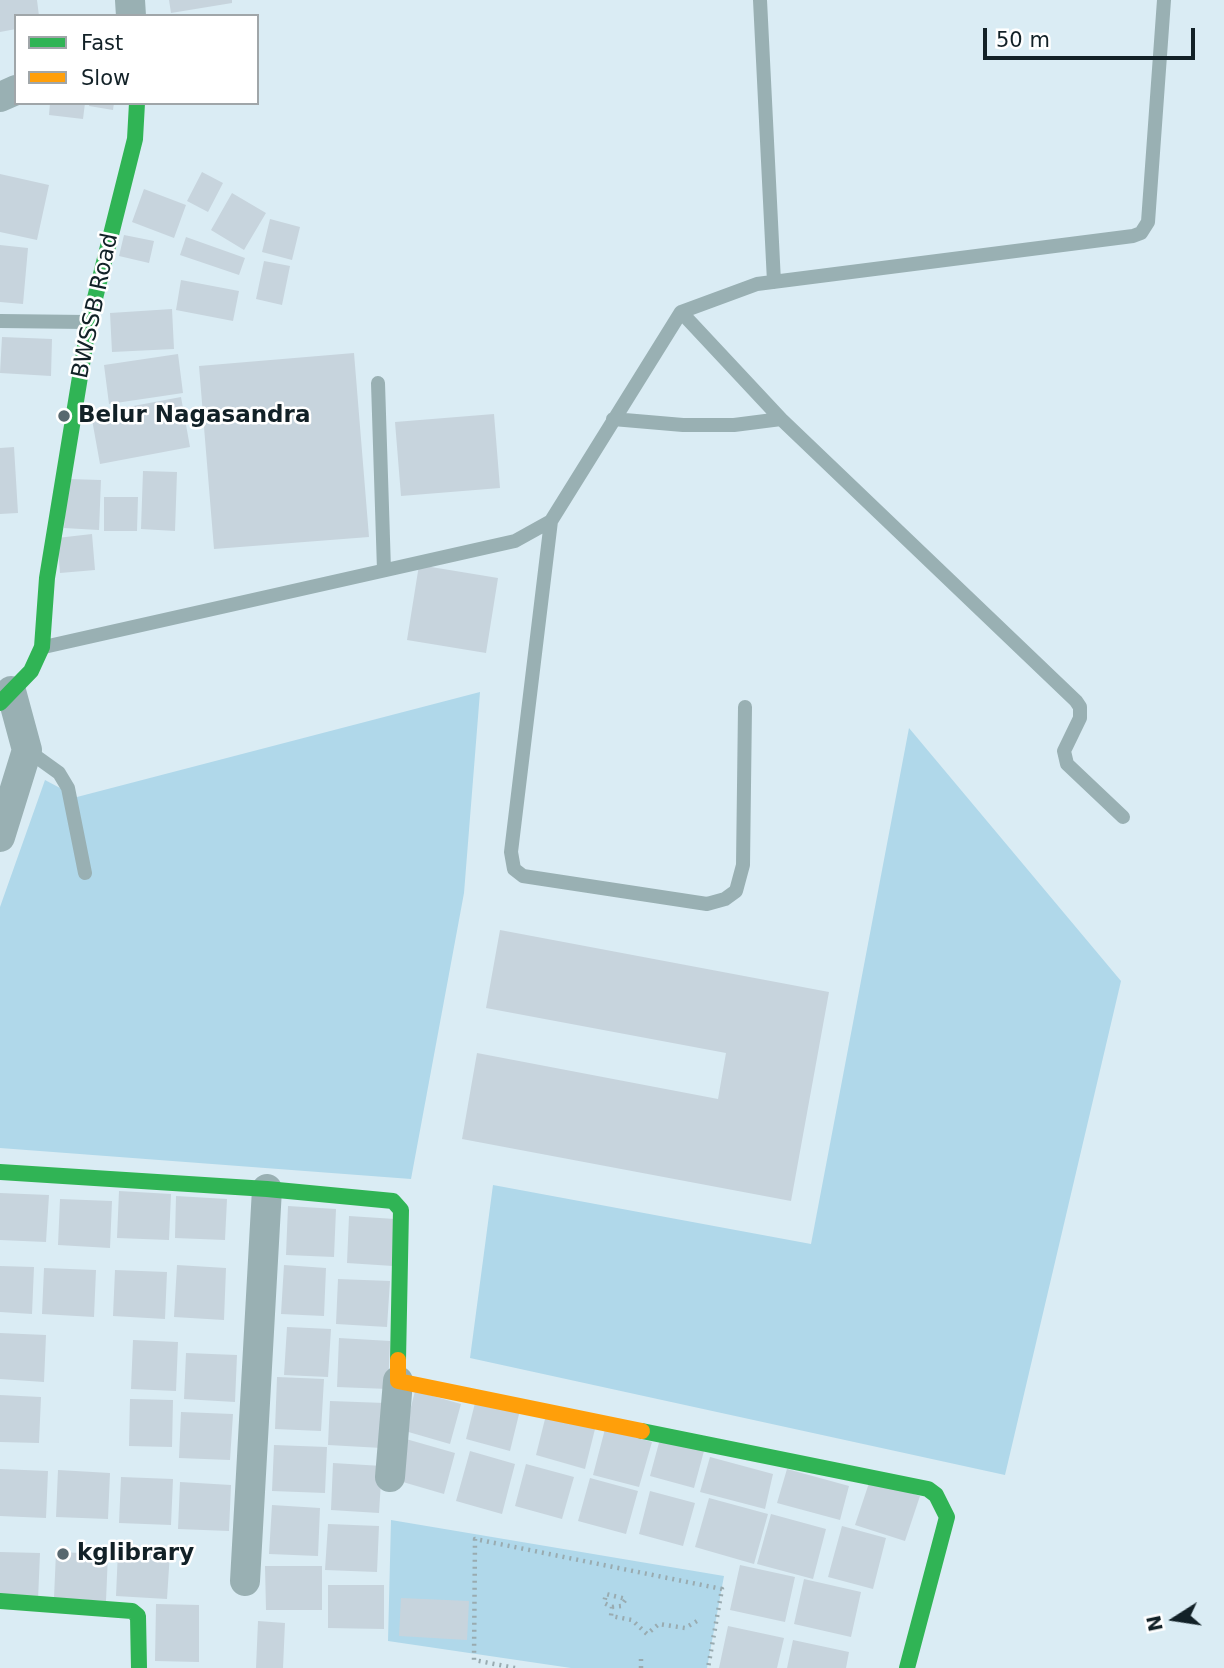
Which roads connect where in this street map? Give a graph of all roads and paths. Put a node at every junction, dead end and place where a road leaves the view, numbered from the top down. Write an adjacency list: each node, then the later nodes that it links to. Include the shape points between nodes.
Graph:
1 (760, 0): 4 (lane)
2 (1164, 0): 4 (lane, via 1148,222 1141,233)
3 (137, 105): 7 (street, BWSSB Road, via 135,139)
4 (774, 282): 5 (lane)
5 (681, 312): 9 (lane); 10 (lane)
6 (0, 321): 7 (lane)
7 (89, 322): 13 (street, BWSSB Road, via 47,579)
8 (378, 383): 12 (lane)
9 (613, 419): 10 (lane, via 683,425); 11 (lane)
10 (781, 419): 17 (lane, via 1076,701 1080,718 1064,751 1067,764)
11 (551, 522): 12 (lane, via 515,541); 15 (lane, via 511,852 514,869 523,876 707,904 725,900 736,891 743,865)
12 (384, 570): 13 (lane)
13 (42, 647): 14 (street, BWSSB Road, via 31,671)
14 (6, 697): 16 (street)
15 (745, 707)
16 (27, 750): 18 (street); 19 (lane, via 59,773 68,788)
17 (1123, 817)
18 (0, 837)
19 (85, 873)
20 (0, 1172): 21 (street)
21 (267, 1189): 22 (street, via 393,1201 399,1206); 24 (street)
22 (398, 1381): 23 (street); 33 (street, via 928,1489 947,1517)
23 (390, 1477)
24 (245, 1581)
25 (0, 1601): 29 (street, via 132,1611 138,1616)
26 (612, 1607): 26 (path, via 604,1603 606,1594 626,1599 621,1606); 27 (path, via 611,1616 632,1620 647,1634 659,1623 685,1628)
27 (697, 1621)
28 (641, 1659): 31 (path)
29 (139, 1668)
30 (515, 1668): 32 (path, via 474,1660 475,1539 722,1589)
31 (641, 1668)
32 (708, 1668)
33 (907, 1668)

